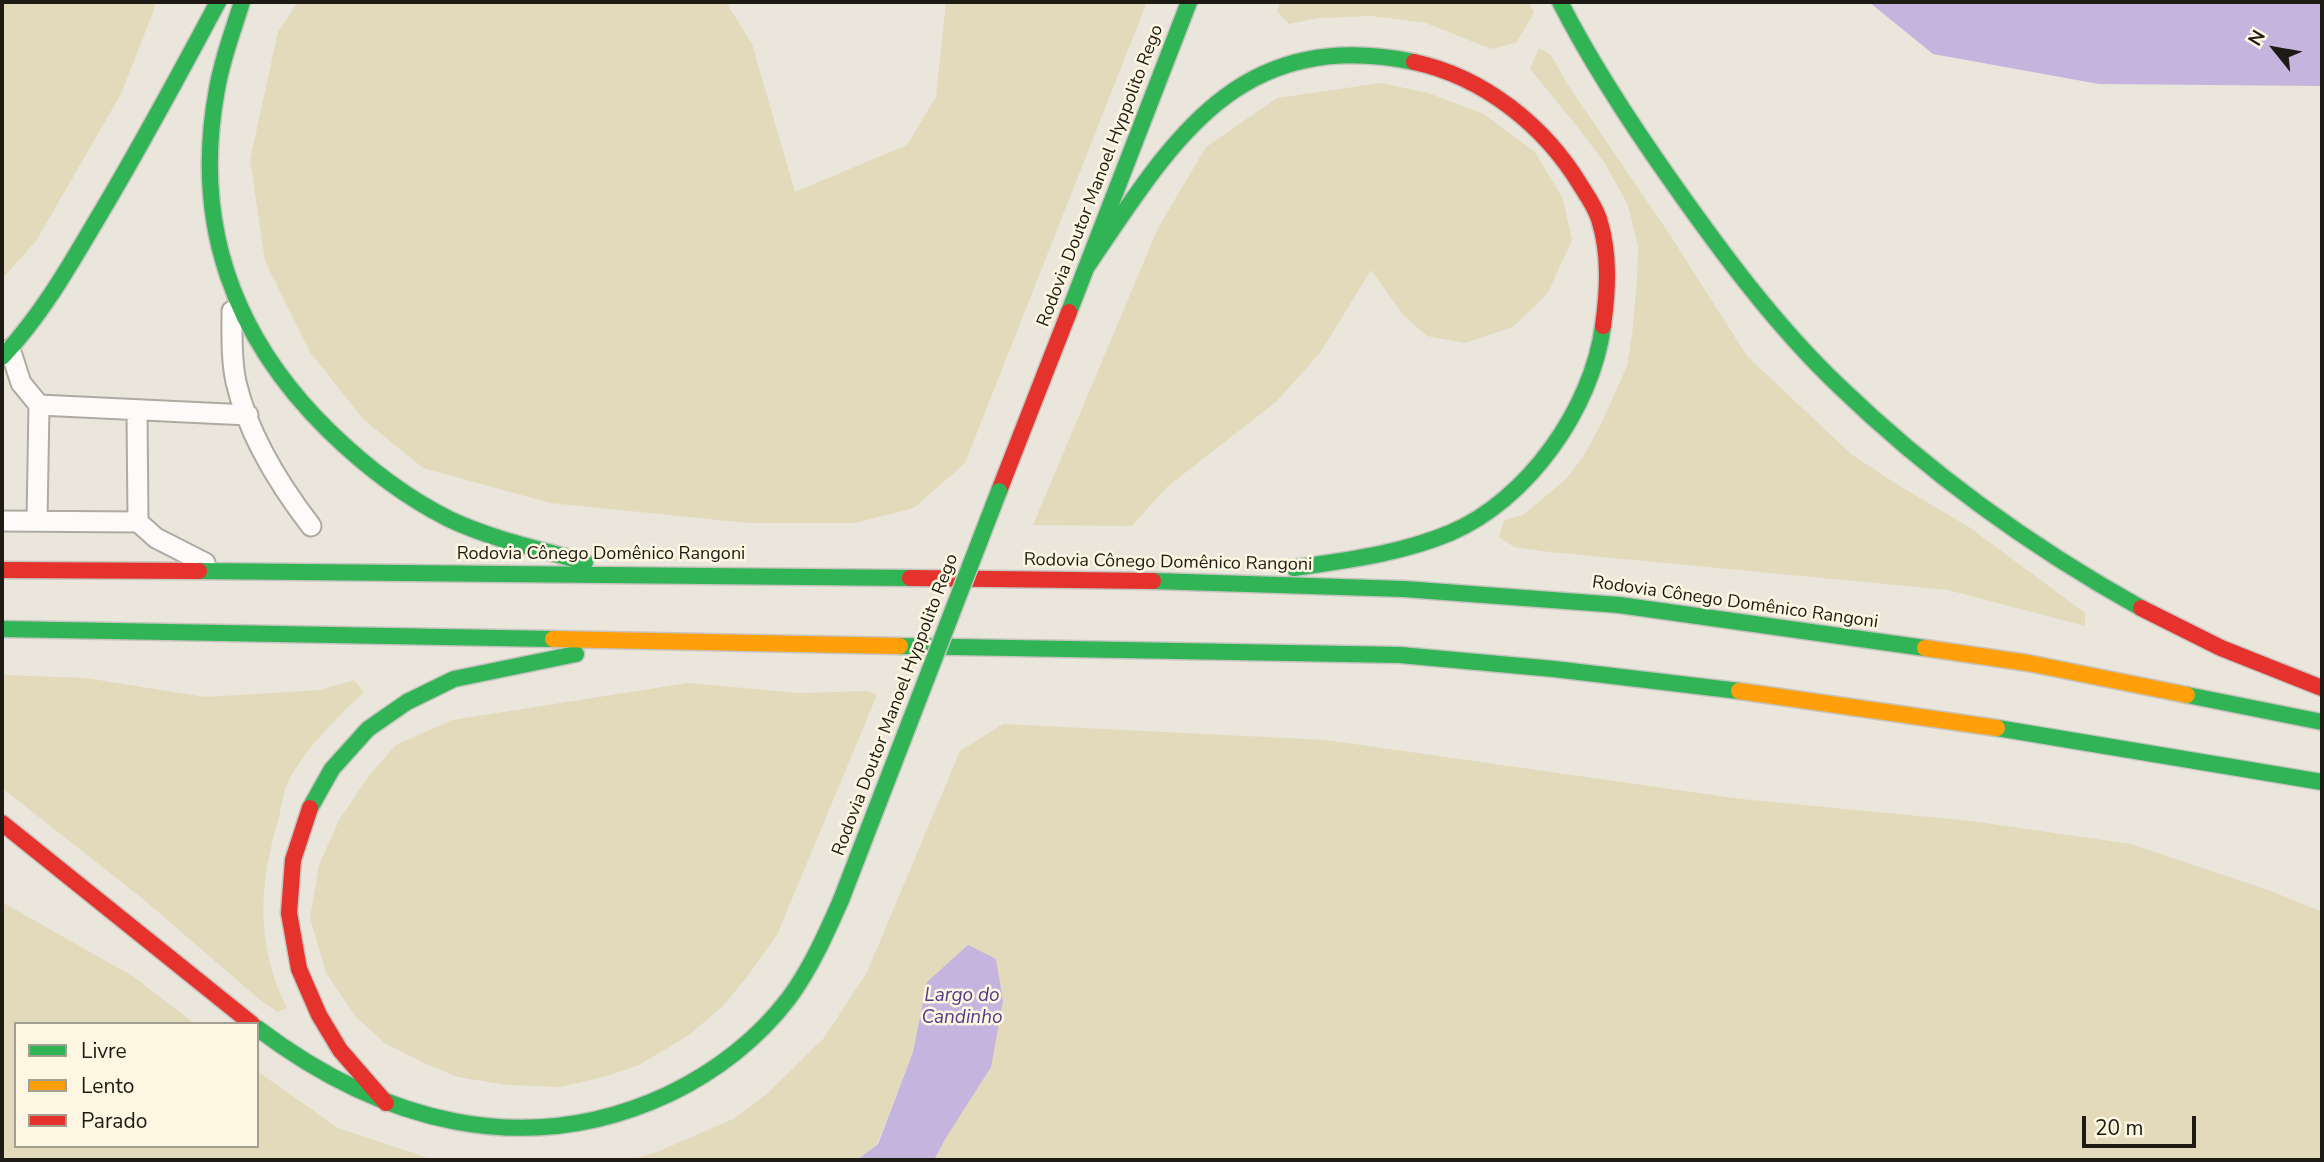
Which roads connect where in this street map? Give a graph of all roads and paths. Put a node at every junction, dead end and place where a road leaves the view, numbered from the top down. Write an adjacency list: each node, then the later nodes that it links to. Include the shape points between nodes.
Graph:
1 (218, 2): 7 (highway, via 64,276)
2 (242, 2): 6 (highway, via 218,84 211,145 211,194)
3 (1189, 2): 5 (highway, Rodovia Doutor Manoel Hyppolito Rego)
4 (1560, 2): 21 (highway, via 1627,117 1699,222 1768,309 1840,388 1997,516 2100,584 2176,627)
5 (1086, 268): 18 (highway, via 1189,126 1221,98 1265,72 1314,57 1364,53 1414,60 1461,76 1499,96 1567,161 1596,211 1609,275 1605,324 1593,374 1572,422 1541,464 1495,504 1452,532 1390,553); 27 (highway, Rodovia Doutor Manoel Hyppolito Rego, bridge, via 837,911 818,953 786,1002 747,1044 701,1079 650,1105 595,1122 526,1130 480,1128)
6 (231, 289): 10 (lane, via 236,382); 17 (highway, via 278,375 326,429 378,473 436,512 477,529)
7 (6, 353): 8 (lane)
8 (39, 405): 9 (lane); 12 (lane)
9 (137, 410): 10 (lane); 13 (lane)
10 (248, 415): 14 (lane, via 282,487)
11 (2, 521): 12 (lane)
12 (37, 521): 13 (lane)
13 (138, 522): 16 (lane, via 156,538)
14 (311, 526)
15 (2, 570): 16 (highway, Rodovia Cônego Domênico Rangoni)
16 (225, 573): 17 (highway, Rodovia Cônego Domênico Rangoni)
17 (624, 574): 18 (highway, Rodovia Cônego Domênico Rangoni)
18 (1202, 582): 22 (highway, Rodovia Cônego Domênico Rangoni, via 1404,589 1619,605 2028,663)
19 (2, 629): 20 (highway)
20 (663, 640): 23 (highway, via 1399,655 1500,663 1798,699); 27 (highway, via 454,679 407,702 368,729 332,769 307,813 296,848 289,913 299,969 318,1015 340,1050)
21 (2322, 688)
22 (2322, 722)
23 (2322, 782)
24 (2, 823): 25 (highway)
25 (250, 1022)
26 (259, 1030): 27 (highway, Rodovia Doutor Manoel Hyppolito Rego, via 329,1077)
27 (386, 1103)

